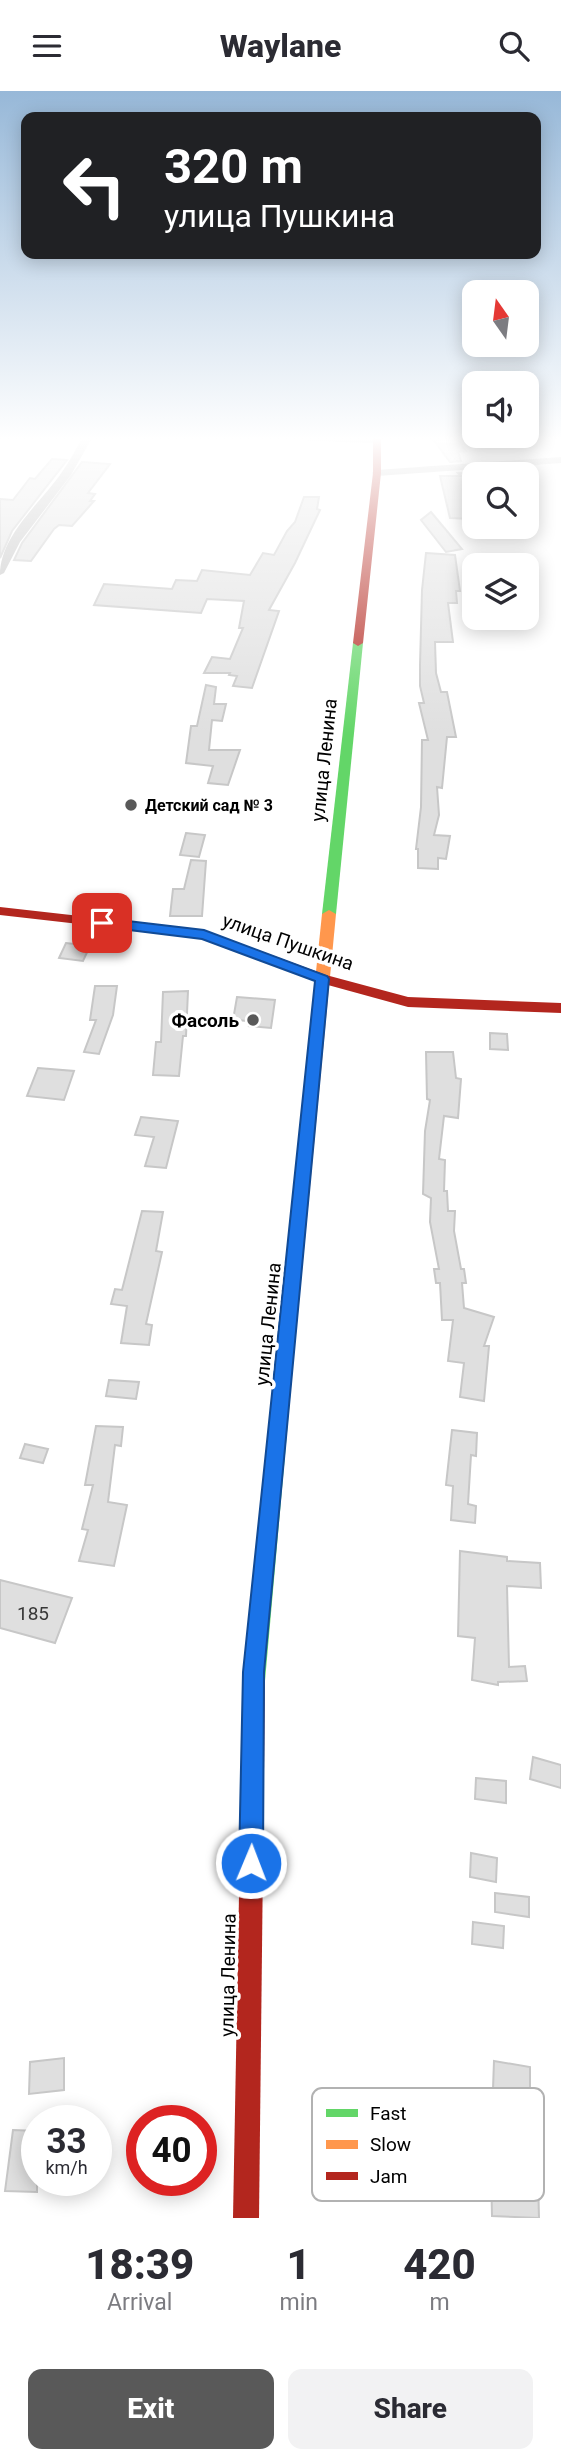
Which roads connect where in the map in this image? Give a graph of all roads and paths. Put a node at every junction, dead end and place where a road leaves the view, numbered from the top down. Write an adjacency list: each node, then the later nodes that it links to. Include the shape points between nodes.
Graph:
1 (18, 537): 3 (street)
2 (370, 537): 5 (street, улица Ленина)
3 (0, 571)
4 (0, 911): 5 (street, улица Пушкина, via 204,935)
5 (322, 979): 6 (street, улица Пушкина, via 408,1002); 7 (street, улица Ленина, via 254,1672)
6 (561, 1009)
7 (246, 2218)

